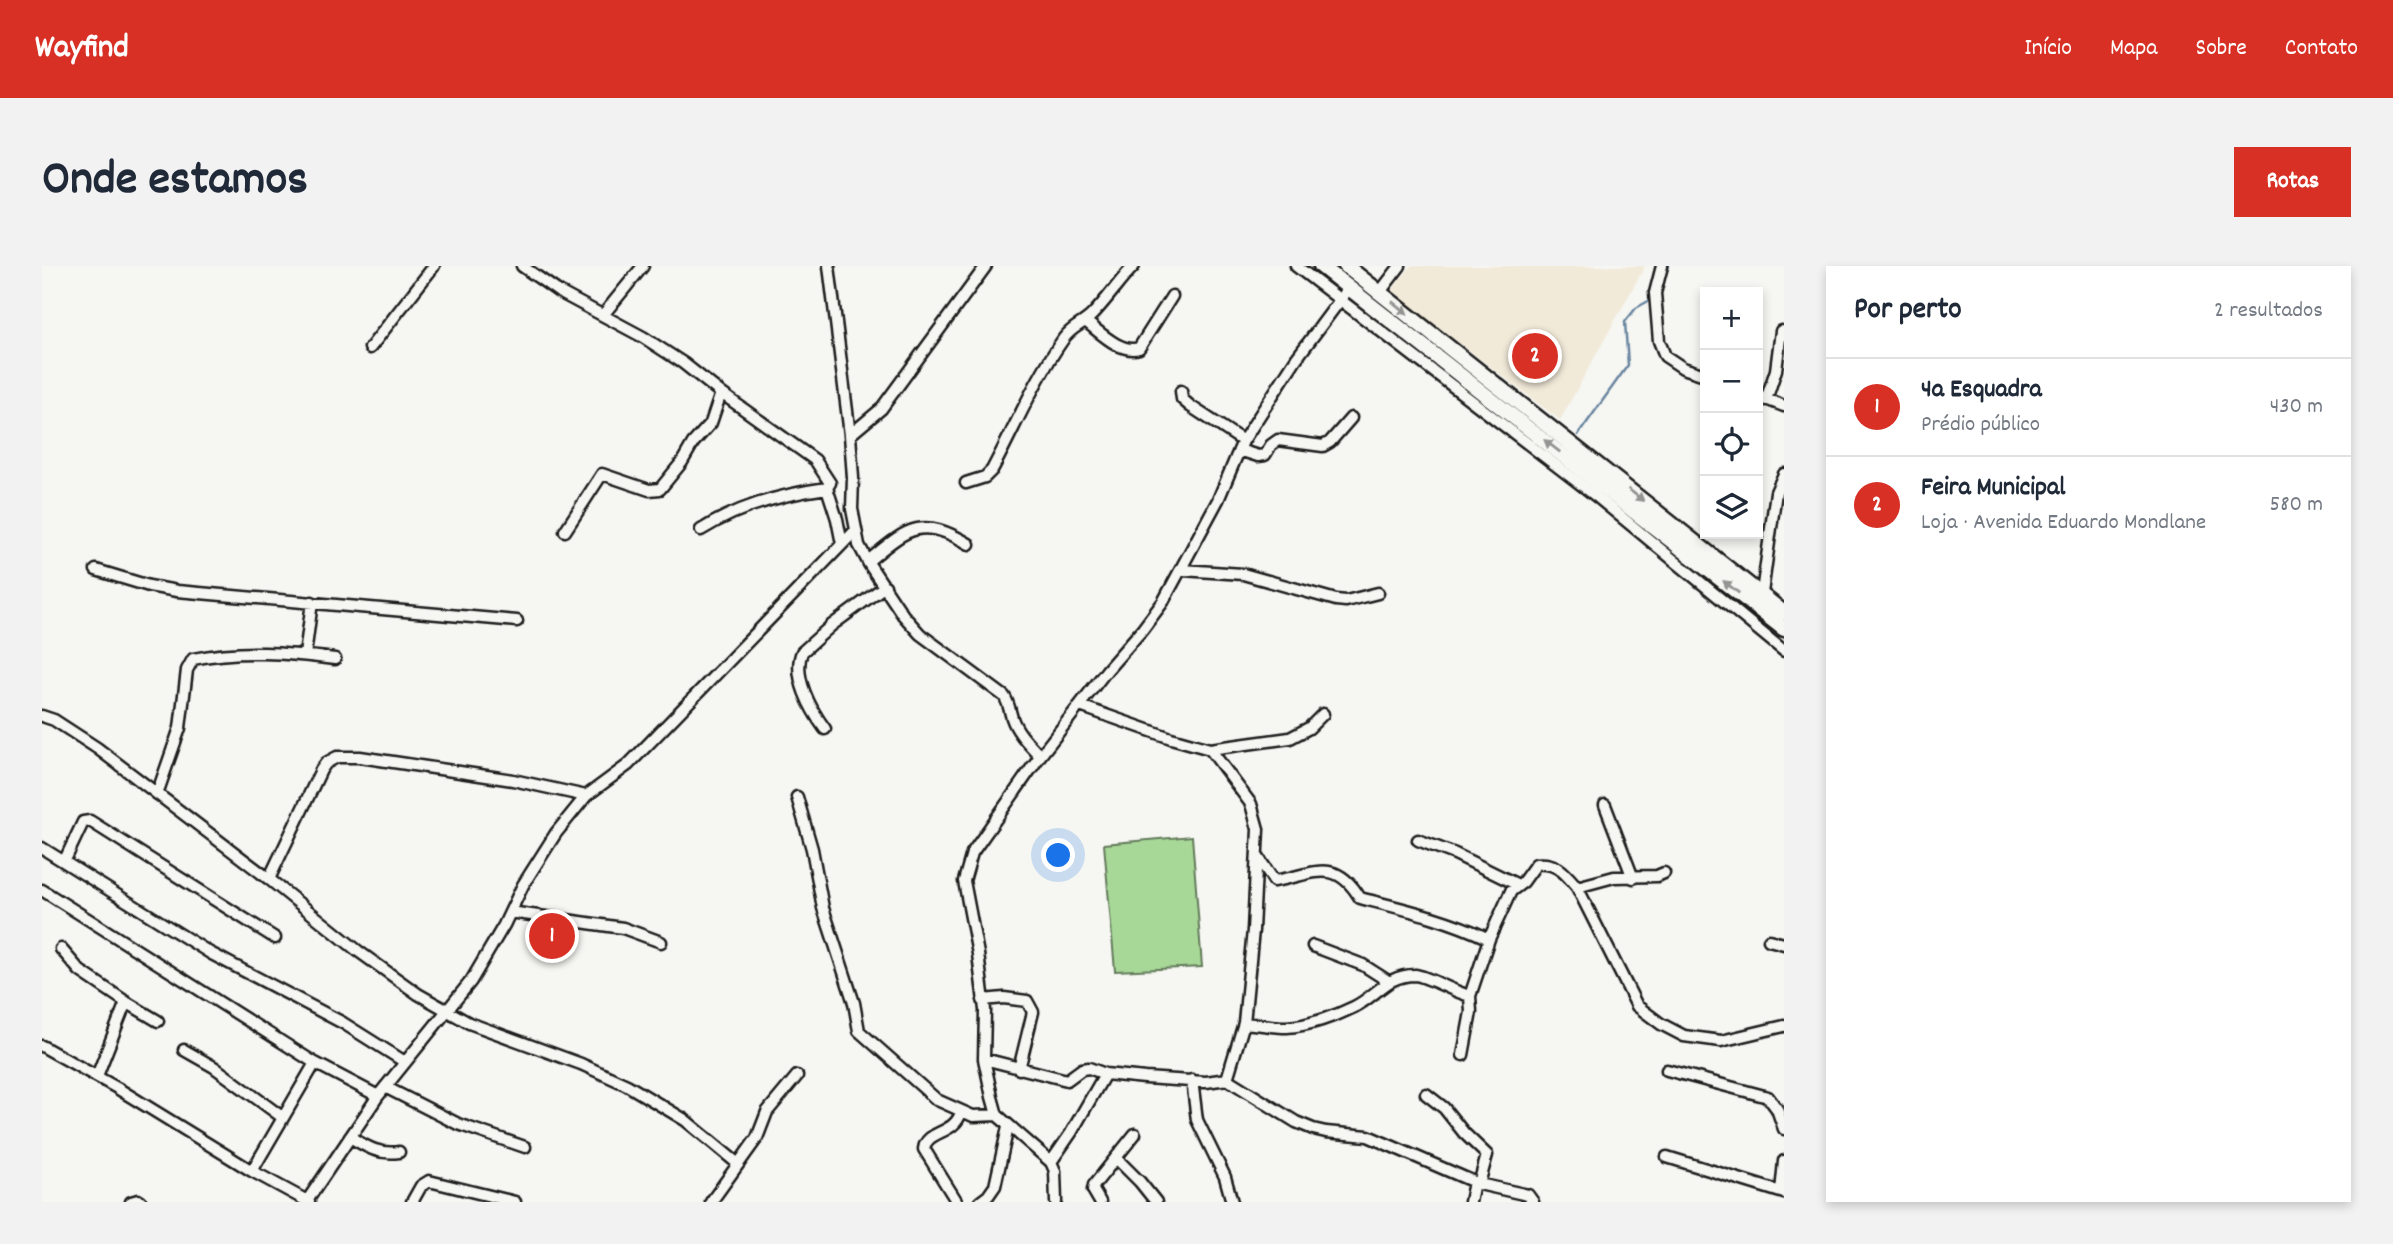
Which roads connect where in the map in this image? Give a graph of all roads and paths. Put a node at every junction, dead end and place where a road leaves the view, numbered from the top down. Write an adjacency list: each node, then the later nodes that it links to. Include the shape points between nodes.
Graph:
1 (434, 266): 19 (street)
2 (522, 266): 16 (street)
3 (643, 266): 16 (street)
4 (828, 266): 27 (street)
5 (986, 266): 27 (street, via 881,409)
6 (1134, 266): 17 (street)
7 (1296, 266): 13 (street)
8 (1321, 266): 13 (main road)
9 (1346, 266): 12 (main road)
10 (1400, 266): 12 (street)
11 (1662, 266): 20 (street, via 1655,293 1659,341 1665,356)
12 (1380, 292): 15 (main road); 42 (main road, one-way to 42)
13 (1344, 294): 15 (main road); 28 (street); 47 (street)
14 (1172, 296): 17 (street, via 1139,348 1133,350 1121,347)
15 (1370, 305): 46 (main road, one-way to 15)
16 (603, 315): 22 (street, via 683,363)
17 (1085, 321): 30 (street, via 1063,339 992,470)
18 (1781, 331): 23 (street, via 1776,370)
19 (370, 348)
20 (1700, 373)
21 (1181, 391): 28 (street, via 1189,406)
22 (721, 393): 31 (street, via 816,460 830,483); 32 (street, via 710,423 660,489 649,490 602,474)
23 (1763, 396)
24 (1763, 398): 25 (street)
25 (1784, 406)
26 (1351, 418): 28 (street, via 1323,446 1278,440 1265,455 1258,456)
27 (850, 436): 34 (street)
28 (1241, 446): 39 (street)
29 (1784, 474): 42 (street, via 1776,492)
30 (966, 483)
31 (827, 488): 33 (street, via 780,496 724,516); 35 (street)
32 (565, 530)
33 (701, 530)
34 (855, 531): 35 (street); 37 (street)
35 (842, 544): 57 (street, via 628,765)
36 (969, 544): 37 (street, via 932,528 911,529)
37 (868, 561): 40 (street)
38 (96, 570): 43 (street, via 177,591)
39 (1182, 570): 41 (street, via 1243,574 1336,600); 50 (street, via 1163,602)
40 (885, 586): 53 (street, via 802,652 800,677); 55 (street, via 920,634 1004,696 1017,729)
41 (1378, 593)
42 (1762, 593): 44 (main road)
43 (312, 602): 45 (street); 48 (street)
44 (1784, 613)
45 (517, 621)
46 (1784, 629)
47 (1784, 652)
48 (305, 655): 49 (street); 56 (street, via 244,653 190,662 180,728)
49 (335, 659)
50 (1080, 706): 54 (street); 55 (street)
51 (1323, 715): 54 (street, via 1290,737)
52 (42, 716): 56 (street, via 72,731)
53 (825, 729)
54 (1210, 749): 62 (street, via 1251,804 1258,829)
55 (1040, 756): 80 (street, via 965,869 966,901)
56 (156, 794): 66 (street)
57 (586, 796): 66 (street, via 462,772 337,757 321,770); 70 (street, via 523,885)
58 (797, 797): 101 (street, via 822,908 859,1031 937,1100)
59 (1605, 805): 65 (street)
60 (1418, 840): 67 (street)
61 (42, 848): 63 (street)
62 (1258, 857): 72 (street, via 1275,881 1318,870 1336,872 1352,884 1360,898 1405,908); 84 (street)
63 (65, 860): 71 (street, via 83,822 90,821); 90 (street, via 210,953 343,1023)
64 (1664, 873): 65 (street)
65 (1633, 877): 68 (street)
66 (269, 879): 82 (street, via 358,951)
67 (1518, 885): 68 (street, via 1536,864 1548,863 1564,871); 72 (street)
68 (1577, 887): 85 (street, via 1637,1006 1661,1024 1684,1036 1721,1041)
69 (42, 890): 91 (street)
70 (510, 912): 74 (street, via 623,928); 82 (street)
71 (275, 938)
72 (1489, 939): 79 (street)
73 (1769, 940): 75 (street)
74 (661, 942)
75 (1784, 944)
76 (1313, 946): 78 (street, via 1363,965)
77 (61, 949): 81 (street, via 80,971)
78 (1388, 981): 79 (street, via 1418,975); 84 (street, via 1353,1008 1320,1019 1289,1027)
79 (1470, 996): 88 (street)
80 (984, 1000): 89 (street); 92 (street, via 1027,1001 1031,1006)
81 (126, 1002): 83 (street); 95 (street)
82 (448, 1012): 90 (street); 114 (street, via 627,1084 685,1120)
83 (158, 1021)
84 (1244, 1023): 97 (street)
85 (1784, 1026)
86 (42, 1046): 95 (street)
87 (184, 1050): 103 (street)
88 (1463, 1055)
89 (984, 1059): 92 (street); 102 (street)
90 (405, 1062): 99 (street)
91 (315, 1063): 99 (street); 103 (street)
92 (1019, 1069): 94 (street, via 1067,1080 1082,1069)
93 (1667, 1070): 105 (street, via 1768,1097)
94 (1105, 1074): 98 (street); 113 (street)
95 (97, 1076): 115 (street)
96 (797, 1076): 114 (street, via 767,1112 757,1138)
97 (1227, 1079): 98 (street); 116 (street, via 1296,1122 1326,1132 1368,1136)
98 (1192, 1080): 129 (street, via 1197,1120 1226,1177)
99 (381, 1092): 107 (street); 108 (street)
100 (1426, 1094): 116 (street, via 1487,1155)
101 (961, 1112): 102 (street); 124 (street, via 952,1128 924,1144)
102 (997, 1115): 104 (street)
103 (282, 1117): 115 (street)
104 (1008, 1127): 113 (street); 125 (street, via 995,1186)
105 (1784, 1129)
106 (1135, 1135): 111 (street)
107 (350, 1137): 109 (street, via 372,1150); 120 (street)
108 (525, 1147)
109 (399, 1152)
110 (1667, 1157): 117 (street)
111 (1115, 1158): 127 (street, via 1094,1185); 128 (street)
112 (1784, 1161): 117 (street)
113 (1051, 1162): 126 (street)
114 (737, 1163): 123 (street)
115 (252, 1171): 120 (street)
116 (1476, 1183): 130 (street); 131 (street, via 1528,1195)
117 (1782, 1192)
118 (131, 1202): 119 (street)
119 (141, 1202)
120 (308, 1202)
121 (412, 1202): 122 (street, via 429,1181)
122 (514, 1202)
123 (711, 1202)
124 (957, 1202)
125 (981, 1202)
126 (1056, 1202)
127 (1100, 1202)
128 (1156, 1202)
129 (1232, 1202)
130 (1470, 1202)
131 (1534, 1202)

